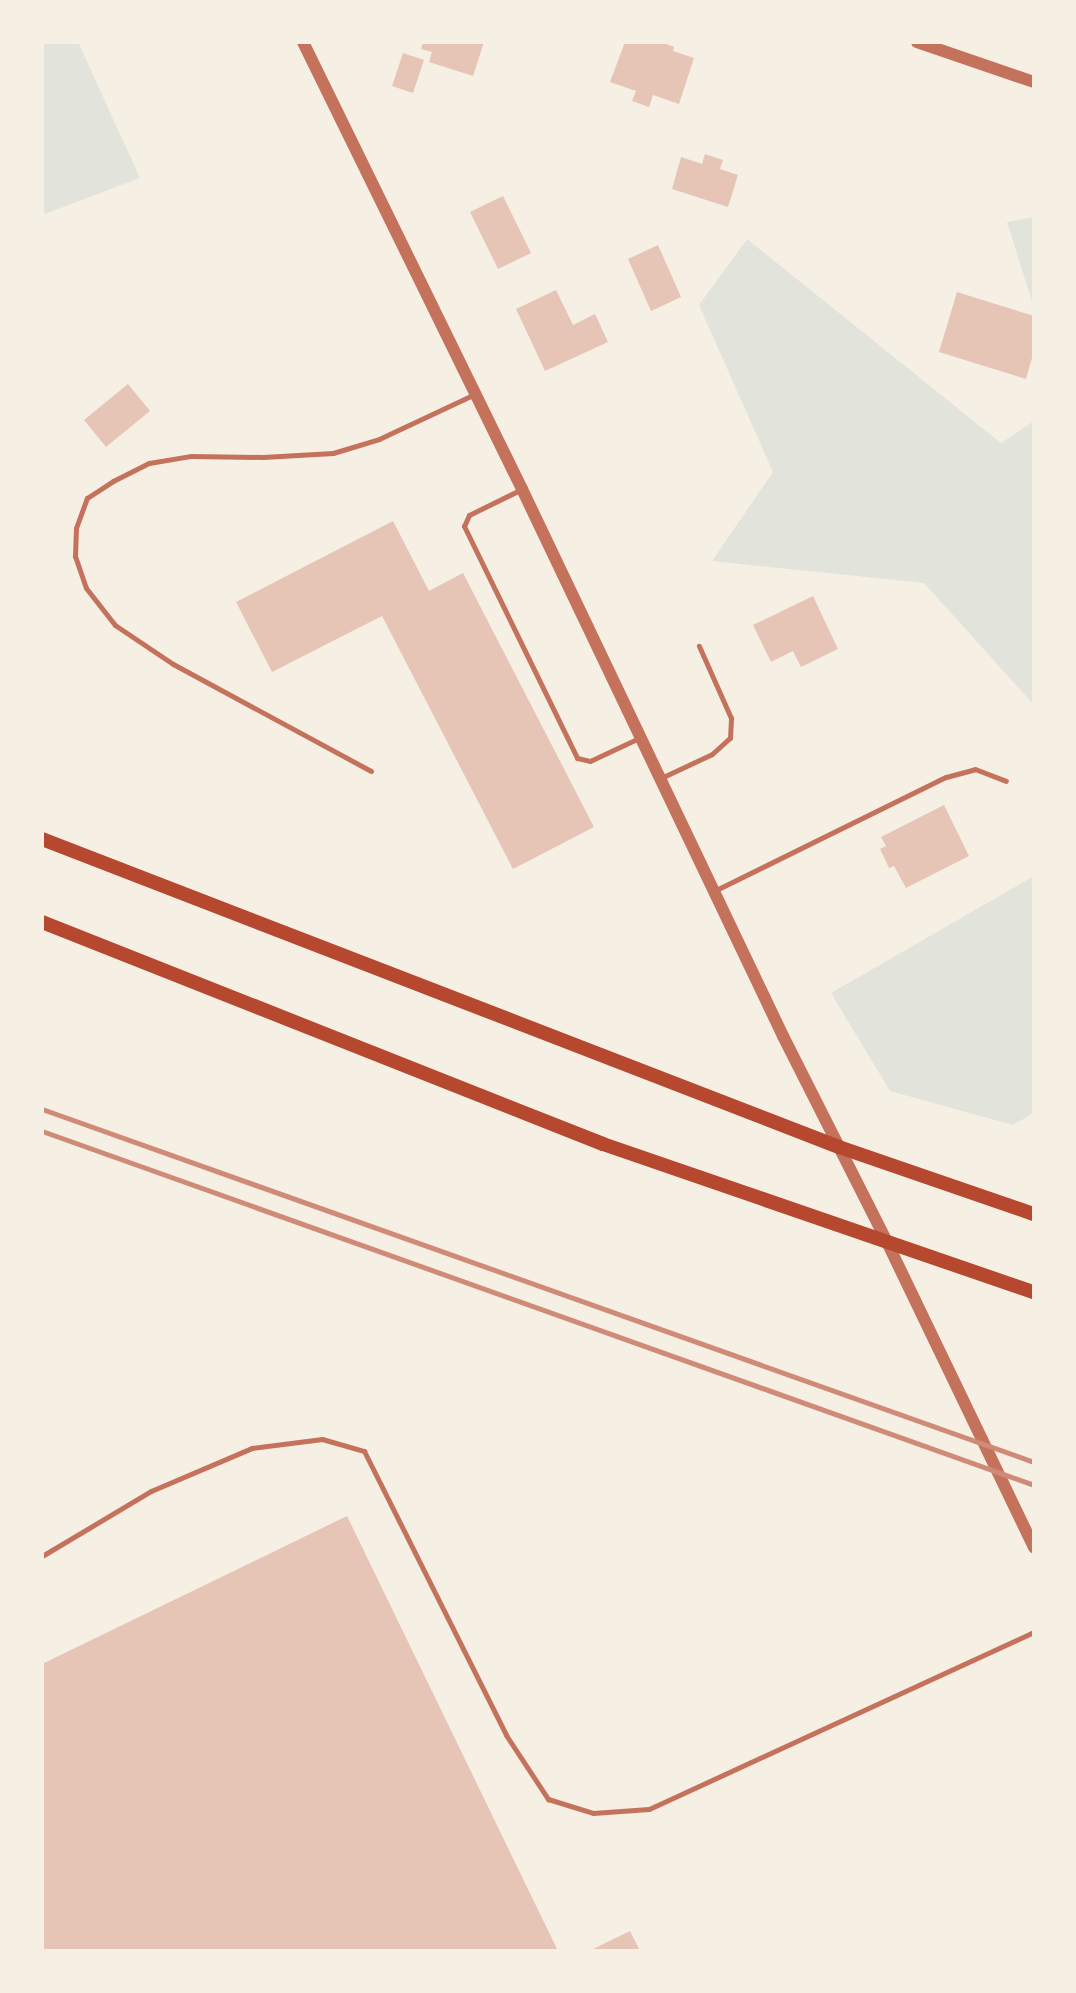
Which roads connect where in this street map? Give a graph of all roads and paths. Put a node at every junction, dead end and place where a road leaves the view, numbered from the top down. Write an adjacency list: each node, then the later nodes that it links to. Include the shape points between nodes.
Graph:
1 (303, 42): 4 (street)
2 (917, 42): 3 (street)
3 (1034, 82)
4 (475, 394): 5 (street); 8 (lane, via 379,439 333,453 191,456 149,463 88,498 76,528 75,556 86,588 115,625 173,664)
5 (522, 489): 7 (street); 7 (lane, via 469,515 464,526 577,758 590,761)
6 (699, 646): 9 (lane, via 731,718 730,738 712,754)
7 (641, 737): 9 (street)
8 (371, 771)
9 (661, 778): 12 (street)
10 (1006, 781): 12 (lane, via 975,769 946,777)
11 (42, 839): 14 (main road)
12 (715, 891): 14 (street)
13 (42, 922): 16 (main road, via 603,1144)
14 (839, 1147): 15 (main road); 16 (street)
15 (1034, 1214)
16 (887, 1242): 17 (main road); 18 (street)
17 (1034, 1293)
18 (1034, 1548)
19 (42, 1556): 20 (lane, via 151,1491 252,1448 322,1439 364,1451 506,1735 548,1799 593,1813 649,1809)
20 (1034, 1632)

